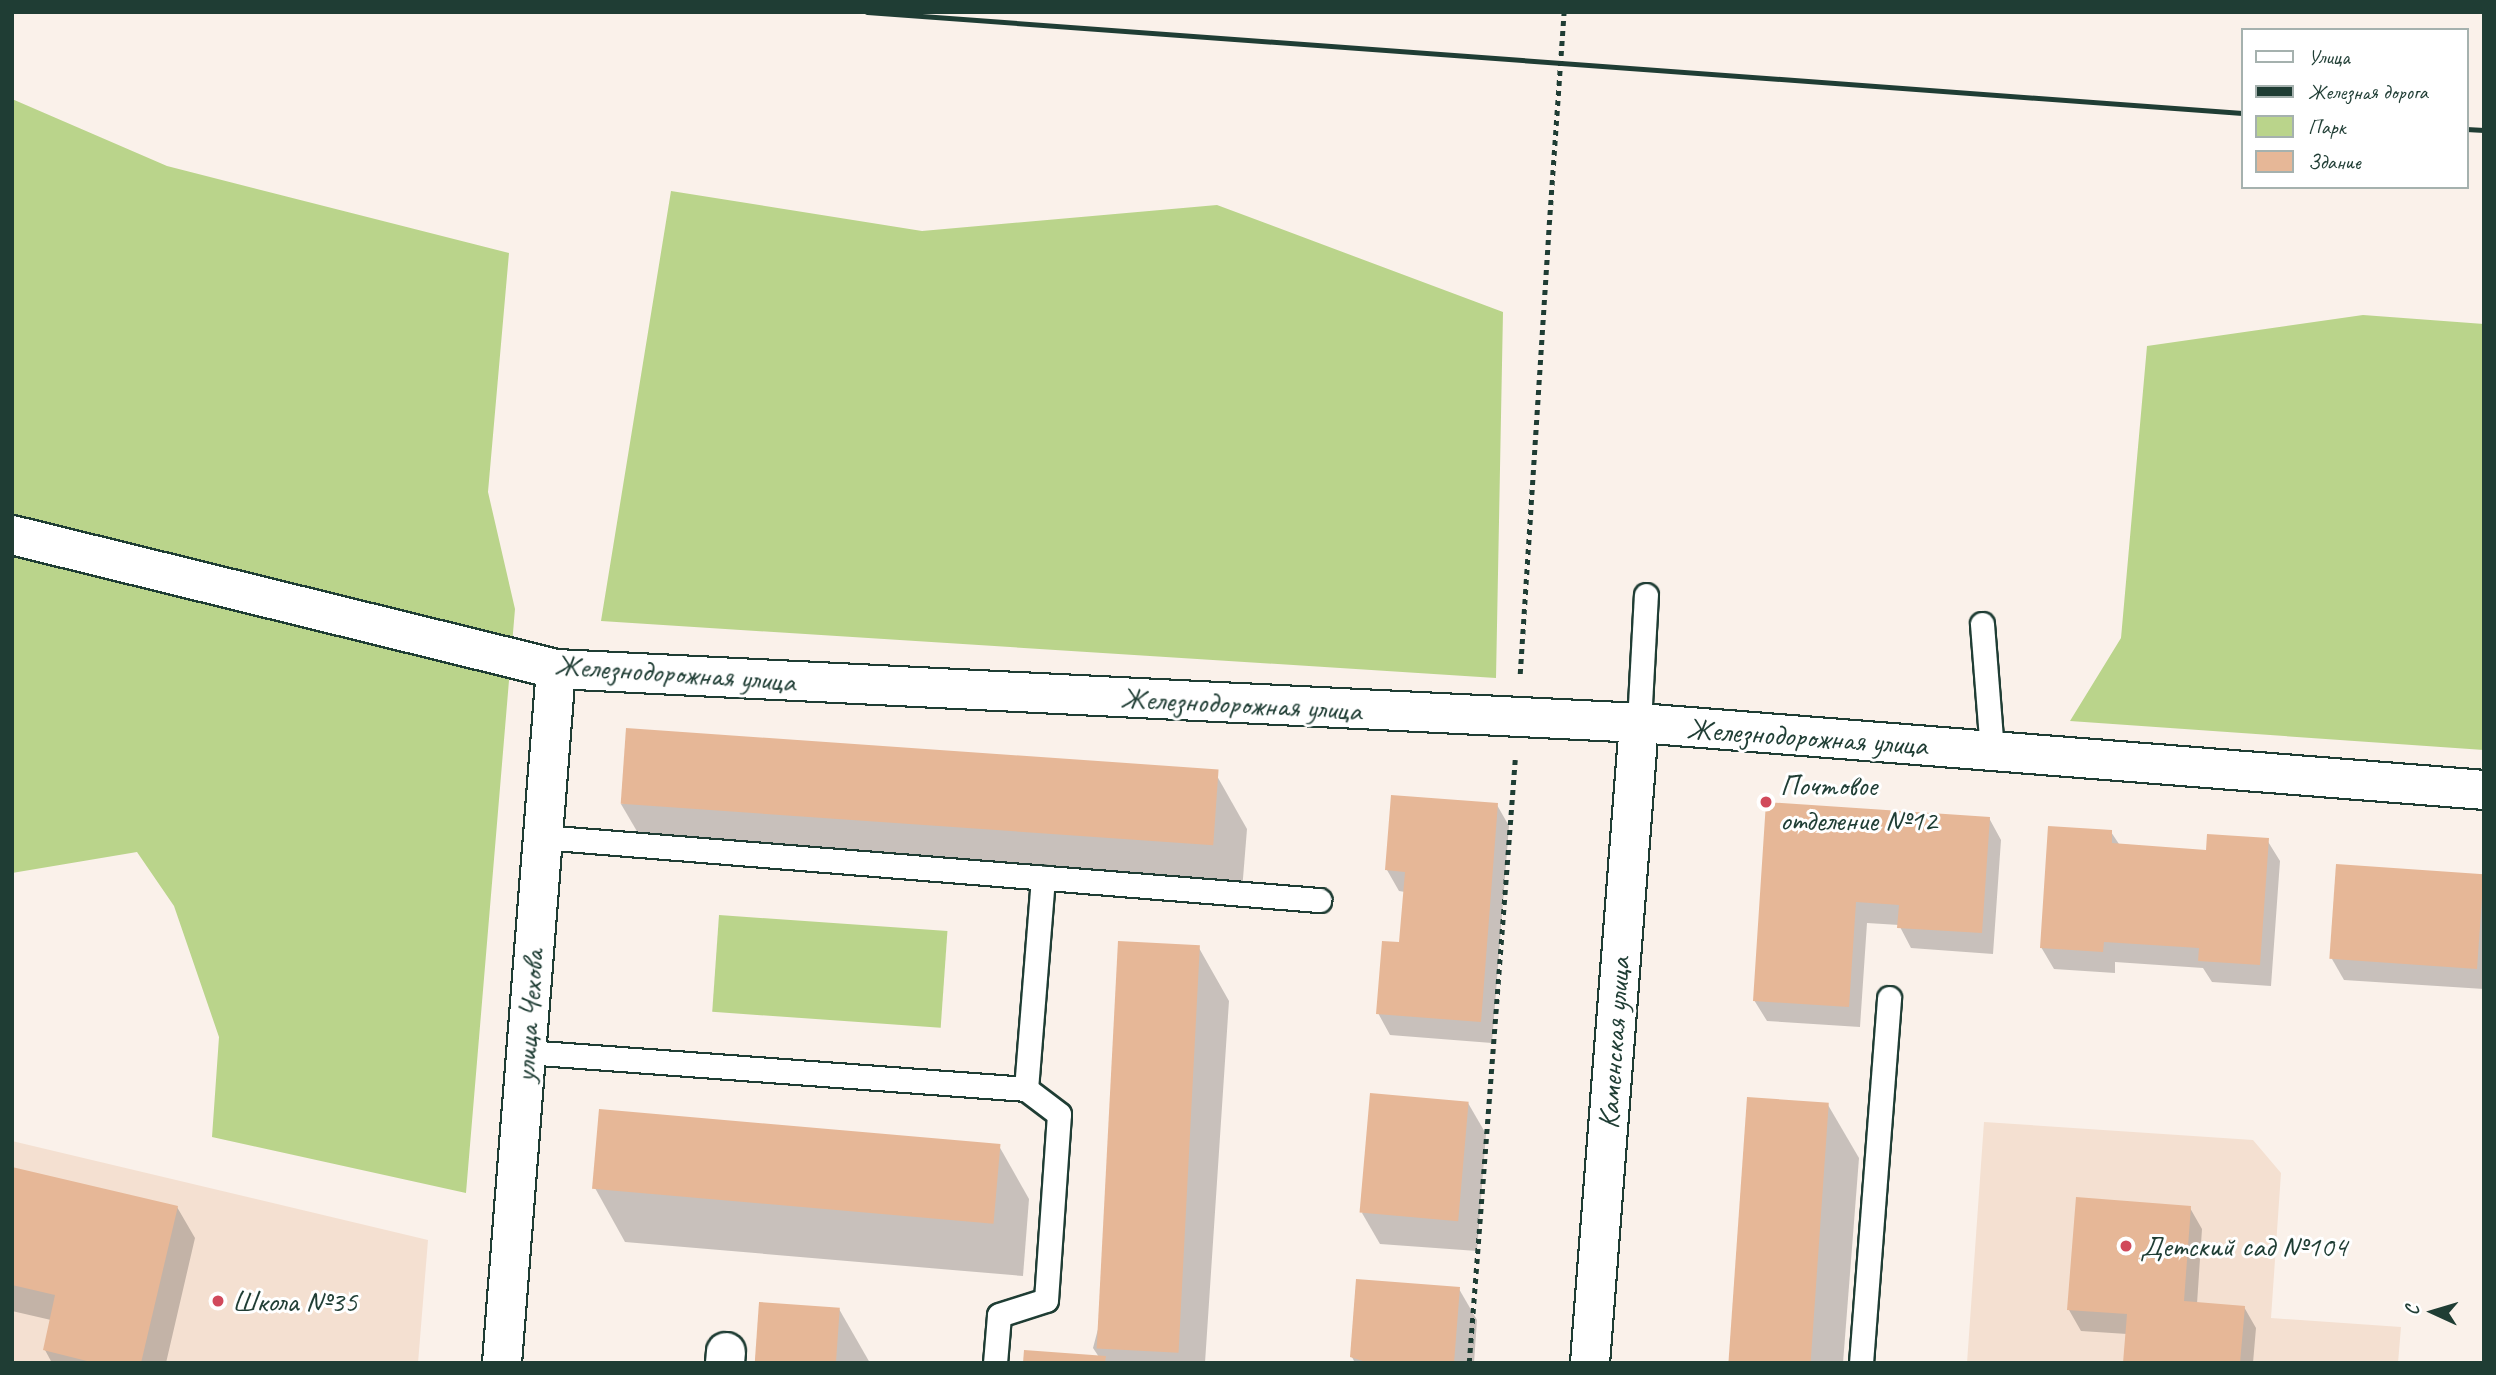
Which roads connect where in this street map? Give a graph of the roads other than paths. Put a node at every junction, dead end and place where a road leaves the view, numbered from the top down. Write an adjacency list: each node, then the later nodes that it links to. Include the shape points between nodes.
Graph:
1 (12, 535): 4 (street, Железнодорожная улица)
2 (1646, 596): 5 (lane)
3 (1982, 624): 6 (lane)
4 (556, 669): 5 (street, Железнодорожная улица); 8 (street, улица Чехова)
5 (1639, 723): 6 (street, Железнодорожная улица); 16 (street, Каменская улица)
6 (1992, 751): 7 (street, Железнодорожная улица)
7 (2484, 790)
8 (542, 837): 9 (lane); 12 (street, улица Чехова)
9 (1044, 878): 10 (lane); 13 (lane)
10 (1320, 900)
11 (1889, 998): 17 (lane)
12 (526, 1052): 13 (lane); 14 (street, улица Чехова)
13 (1026, 1089): 15 (lane, via 1059,1114 1046,1300 999,1315)
14 (502, 1363)
15 (995, 1363)
16 (1590, 1363)
17 (1861, 1363)

